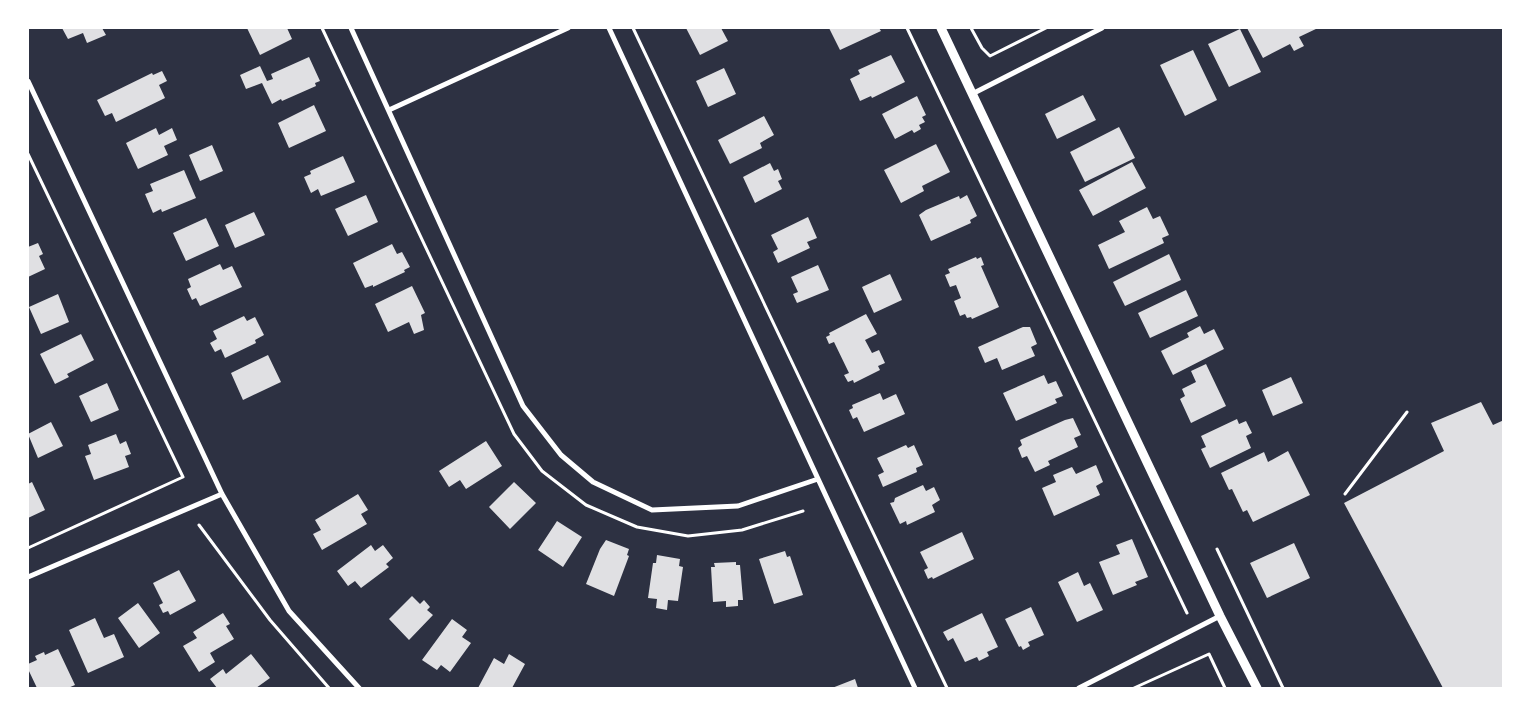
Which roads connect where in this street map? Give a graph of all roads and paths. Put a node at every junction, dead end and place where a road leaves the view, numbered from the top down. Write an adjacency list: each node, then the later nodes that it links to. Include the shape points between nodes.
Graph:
1 (351, 28): 12 (street)
2 (568, 28): 12 (street)
3 (609, 28): 15 (street)
4 (633, 28): 27 (path)
5 (906, 28): 22 (path)
6 (941, 28): 11 (street)
7 (971, 28): 8 (path, via 990,56)
8 (1046, 28)
9 (1102, 28): 11 (street)
10 (28, 81): 16 (street)
11 (972, 94): 23 (street)
12 (389, 110): 15 (street, via 523,406 561,455 593,482 652,510 738,506)
13 (28, 154): 19 (path, via 183,477)
14 (1407, 412): 17 (path)
15 (818, 479): 26 (street)
16 (222, 494): 21 (street); 25 (street, via 289,611)
17 (1345, 494)
18 (199, 525): 24 (path, via 270,620)
19 (28, 548)
20 (1217, 549): 32 (path)
21 (28, 577)
22 (1187, 613)
23 (1220, 616): 28 (street); 31 (street)
24 (329, 688)
25 (359, 688)
26 (915, 688)
27 (947, 688)
28 (1079, 688)
29 (1134, 688): 30 (path, via 1209,654)
30 (1225, 688)
31 (1257, 688)
32 (1283, 688)

